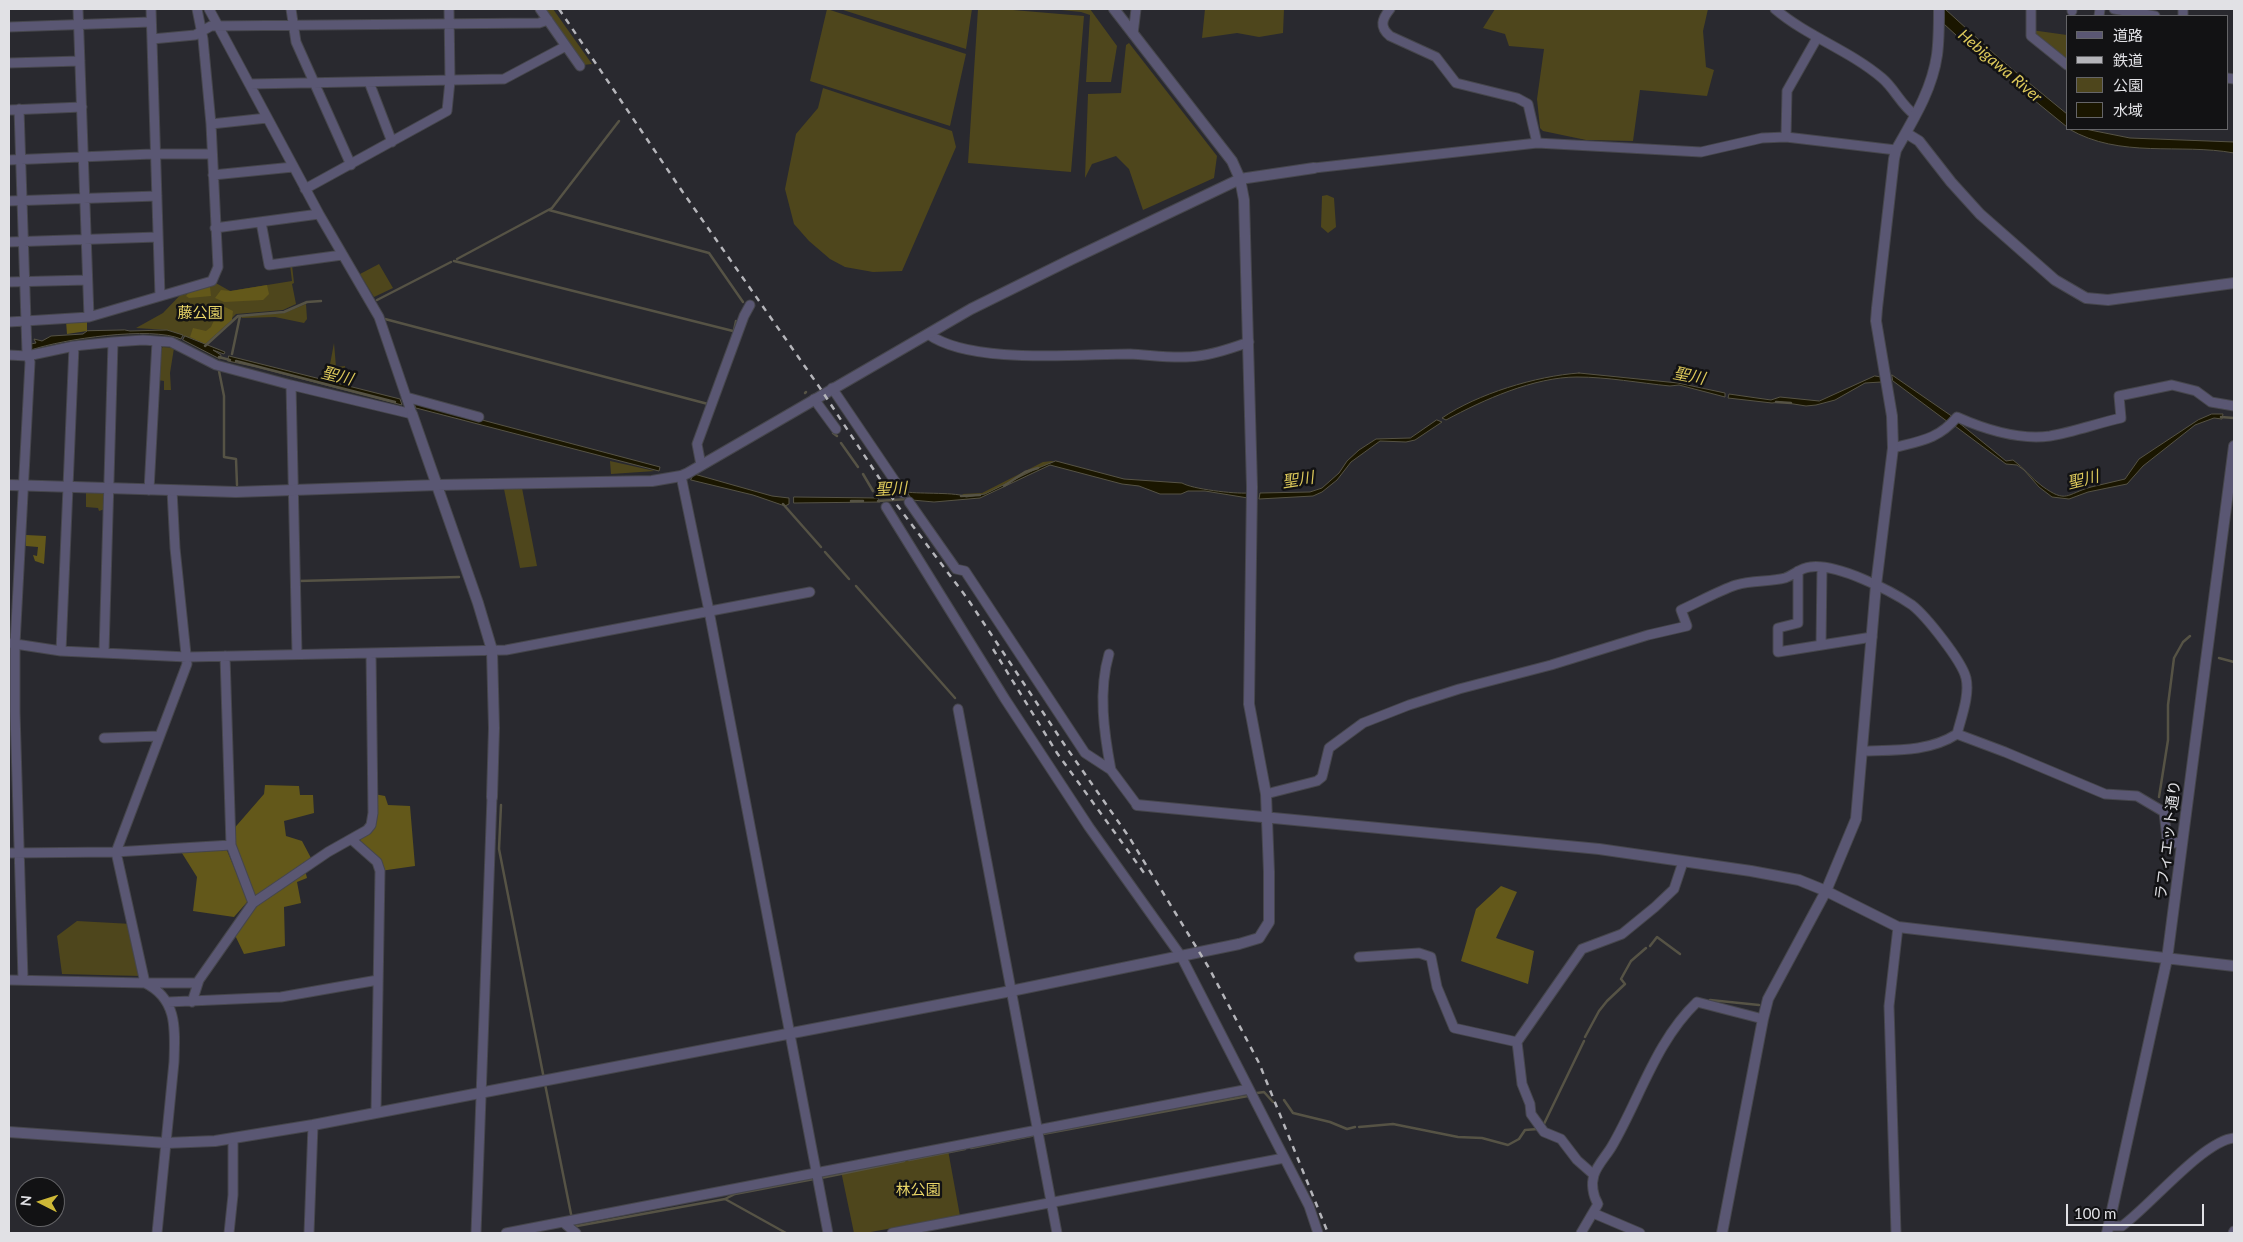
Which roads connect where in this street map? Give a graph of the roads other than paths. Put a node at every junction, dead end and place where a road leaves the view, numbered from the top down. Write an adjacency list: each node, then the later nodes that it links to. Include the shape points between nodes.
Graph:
1 (78, 9): 18 (street)
2 (151, 9): 17 (street)
3 (197, 9): 23 (street)
4 (209, 9): 21 (street)
5 (291, 9): 20 (street)
6 (449, 9): 19 (street)
7 (540, 9): 16 (street)
8 (1114, 9): 24 (street)
9 (1136, 9): 24 (street)
10 (1390, 9): 45 (street, via 1384,17 1384,31 1436,57 1456,83 1518,98 1528,104)
11 (1775, 9): 25 (street)
12 (1939, 9): 39 (street, via 1934,68)
13 (2031, 9): 30 (street, via 2031,36)
14 (2114, 9): 15 (street)
15 (2150, 15)
16 (548, 20): 19 (street, via 540,23); 27 (street)
17 (151, 22): 18 (street); 26 (street)
18 (79, 24): 22 (street); 28 (street)
19 (449, 24): 20 (street); 34 (street)
20 (292, 25): 21 (street); 32 (street)
21 (218, 26): 23 (street); 35 (street)
22 (9, 27)
23 (200, 32): 26 (street); 41 (street)
24 (1133, 34): 56 (street, via 1218,142)
25 (1818, 38): 39 (street, via 1884,79); 43 (street, via 1787,91)
26 (152, 39): 47 (street)
27 (566, 46): 31 (street); 34 (street, via 504,79)
28 (80, 61): 29 (street); 36 (street)
29 (9, 63)
30 (2066, 64)
31 (580, 66)
32 (314, 82): 33 (street); 35 (street); 52 (street)
33 (369, 82): 34 (street); 44 (street)
34 (450, 82): 44 (street, via 449,105 445,113)
35 (250, 84): 40 (street)
36 (82, 107): 37 (street); 49 (street)
37 (19, 109): 38 (street); 51 (street)
38 (9, 110)
39 (1915, 115): 42 (street)
40 (268, 118): 41 (street); 53 (street)
41 (211, 124): 48 (street)
42 (1906, 133): 46 (street); 73 (street, via 1919,141 1980,214 2055,280 2086,298 2108,300)
43 (1786, 137): 45 (street, via 1762,138 1701,152); 46 (street)
44 (392, 142): 52 (street)
45 (1537, 143): 54 (street)
46 (1896, 150): 94 (street, via 1876,321 1892,416)
47 (156, 154): 48 (street); 49 (street); 58 (street)
48 (212, 154): 55 (street)
49 (83, 158): 51 (street); 59 (street)
50 (9, 160): 51 (street)
51 (20, 160): 61 (street)
52 (351, 165): 57 (street)
53 (293, 167): 55 (street); 57 (street)
54 (1314, 168): 56 (street)
55 (213, 175): 64 (street)
56 (1240, 179): 79 (street, via 1018,284); 82 (street)
57 (305, 189): 62 (street)
58 (157, 196): 59 (street); 65 (street)
59 (84, 199): 61 (street); 66 (street)
60 (9, 201): 61 (street)
61 (22, 201): 67 (street)
62 (319, 214): 63 (street); 69 (street)
63 (261, 222): 64 (street); 69 (street, via 269,265)
64 (216, 228): 74 (street, via 218,267 212,281)
65 (158, 237): 66 (street); 74 (street)
66 (86, 239): 67 (street); 70 (street)
67 (23, 241): 68 (street); 72 (street)
68 (9, 242)
69 (342, 255): 89 (street, via 379,317)
70 (87, 280): 72 (street); 76 (street)
71 (9, 282): 72 (street)
72 (25, 282): 77 (street)
73 (2234, 283)
74 (160, 296): 76 (street)
75 (750, 305): 95 (street, via 698,444)
76 (88, 317): 77 (street)
77 (26, 320): 78 (street); 84 (street)
78 (9, 322)
79 (928, 334): 82 (street, via 942,342 988,354 1020,355 1196,356); 87 (street)
80 (157, 341): 81 (street); 86 (street, via 180,345 216,365); 102 (street)
81 (113, 342): 83 (street); 101 (street)
82 (1249, 342): 131 (street, via 1252,486 1249,704)
83 (74, 346): 84 (street); 100 (street)
84 (27, 354): 85 (street); 99 (street, via 30,362)
85 (9, 355)
86 (291, 385): 89 (street); 104 (street)
87 (832, 388): 88 (street); 105 (street)
88 (814, 399): 92 (street); 95 (street)
89 (409, 405): 91 (street); 97 (street)
90 (2234, 406): 94 (street, via 2211,402 2196,391 2172,385 2119,396 2121,418 2049,436 2008,434 1982,428 1957,417 1947,429 1930,438)
91 (479, 418)
92 (836, 430)
93 (2234, 446): 136 (street, ラフィエット通り)
94 (1893, 448): 110 (street)
95 (701, 465): 96 (street)
96 (681, 476): 97 (street, via 652,481); 112 (street)
97 (437, 484): 104 (street); 116 (street)
98 (9, 485): 99 (street)
99 (24, 486): 100 (street); 114 (street)
100 (69, 487): 101 (street); 117 (street)
101 (109, 489): 102 (street); 118 (street)
102 (149, 490): 103 (street)
103 (172, 490): 104 (street); 123 (street)
104 (293, 490): 120 (street)
105 (903, 493)
106 (909, 502): 130 (street, via 956,569 964,572 1085,753)
107 (886, 507): 145 (street, via 1089,827)
108 (1822, 567): 109 (street); 110 (street); 115 (street)
109 (1798, 571): 115 (street, via 1798,623 1778,628 1778,652); 131 (street, via 1787,577 1737,585 1681,610 1687,626 1459,689 1363,723 1329,748 1322,777 1317,781)
110 (1876, 584): 113 (street); 126 (street, via 1913,606 1961,665 1966,692)
111 (810, 592): 112 (street)
112 (709, 611): 116 (street); 158 (street)
113 (1872, 637): 115 (street); 129 (street)
114 (12, 644): 117 (street); 125 (street)
115 (1821, 645)
116 (492, 650): 119 (street); 132 (street)
117 (61, 651): 118 (street)
118 (104, 652): 123 (street)
119 (371, 653): 120 (street); 135 (street, via 373,813 371,825)
120 (297, 654): 122 (street)
121 (1109, 654): 130 (street, via 1104,669 1104,731)
122 (225, 656): 123 (street); 137 (street)
123 (187, 657): 127 (street)
124 (958, 709): 154 (street)
125 (12, 712): 140 (street)
126 (1957, 734): 129 (street, via 1937,745); 136 (street, via 2105,794 2137,796 2164,812 2167,839 2174,843)
127 (159, 736): 128 (street); 138 (street)
128 (104, 738)
129 (1863, 751): 142 (street, via 1856,819)
130 (1111, 770): 133 (street)
131 (1266, 794): 134 (street)
132 (492, 796): 161 (street)
133 (1137, 805): 134 (street)
134 (1267, 818): 141 (street, via 1599,849); 145 (street, via 1269,922 1259,938)
135 (352, 839): 143 (street); 151 (street, via 377,862 380,871)
136 (2182, 842): 147 (street, ラフィエット通り)
137 (231, 844): 138 (street); 143 (street)
138 (116, 852): 140 (street); 152 (street)
139 (9, 853): 140 (street)
140 (20, 853): 149 (street)
141 (1683, 862): 142 (street, via 1799,880); 159 (street, via 1674,889 1655,907 1622,934 1582,949)
142 (1826, 891): 144 (street); 157 (street, via 1768,999)
143 (253, 903): 153 (street)
144 (1898, 927): 147 (street); 189 (street, via 1889,1006)
145 (1181, 956): 154 (street); 160 (street)
146 (1359, 957): 159 (street, via 1419,953 1432,957 1437,987 1454,1028)
147 (2167, 959): 148 (street); 175 (street, ラフィエット通り)
148 (2234, 966)
149 (23, 979): 150 (street); 152 (street)
150 (9, 980)
151 (378, 980): 156 (street, via 281,997); 162 (street)
152 (145, 983): 153 (street); 155 (street)
153 (198, 983): 156 (street)
154 (1011, 990): 158 (street); 164 (street)
155 (168, 1002): 156 (street); 168 (street, via 175,1037)
156 (192, 1002)
157 (1763, 1019): 171 (street, via 1697,1002 1685,1013 1650,1068 1613,1145); 188 (street)
158 (789, 1032): 161 (street); 170 (street)
159 (1518, 1042): 171 (street, via 1522,1084 1531,1114 1544,1132 1561,1139 1576,1160)
160 (1249, 1089): 164 (street); 169 (street)
161 (483, 1091): 162 (street); 179 (street)
162 (376, 1112): 163 (street)
163 (312, 1125): 166 (street); 178 (street)
164 (1037, 1129): 170 (street); 172 (street)
165 (9, 1132): 168 (street)
166 (233, 1138): 168 (street); 177 (street)
167 (2234, 1138): 175 (street, via 2222,1141 2205,1152 2127,1223)
168 (166, 1143): 176 (street)
169 (1284, 1158): 172 (street); 185 (street, via 1309,1206)
170 (816, 1174): 174 (street); 182 (street)
171 (1594, 1175): 173 (street, via 1594,1197 1598,1204)
172 (1051, 1203): 183 (street); 184 (street)
173 (1593, 1213): 186 (street); 187 (street)
174 (564, 1223): 180 (street); 181 (street)
175 (2108, 1230)
176 (158, 1233)
177 (229, 1233)
178 (309, 1233)
179 (476, 1233)
180 (506, 1233)
181 (576, 1233)
182 (828, 1233)
183 (892, 1233)
184 (1057, 1233)
185 (1318, 1233)
186 (1581, 1233)
187 (1640, 1233)
188 (1722, 1233)
189 (1896, 1233)

